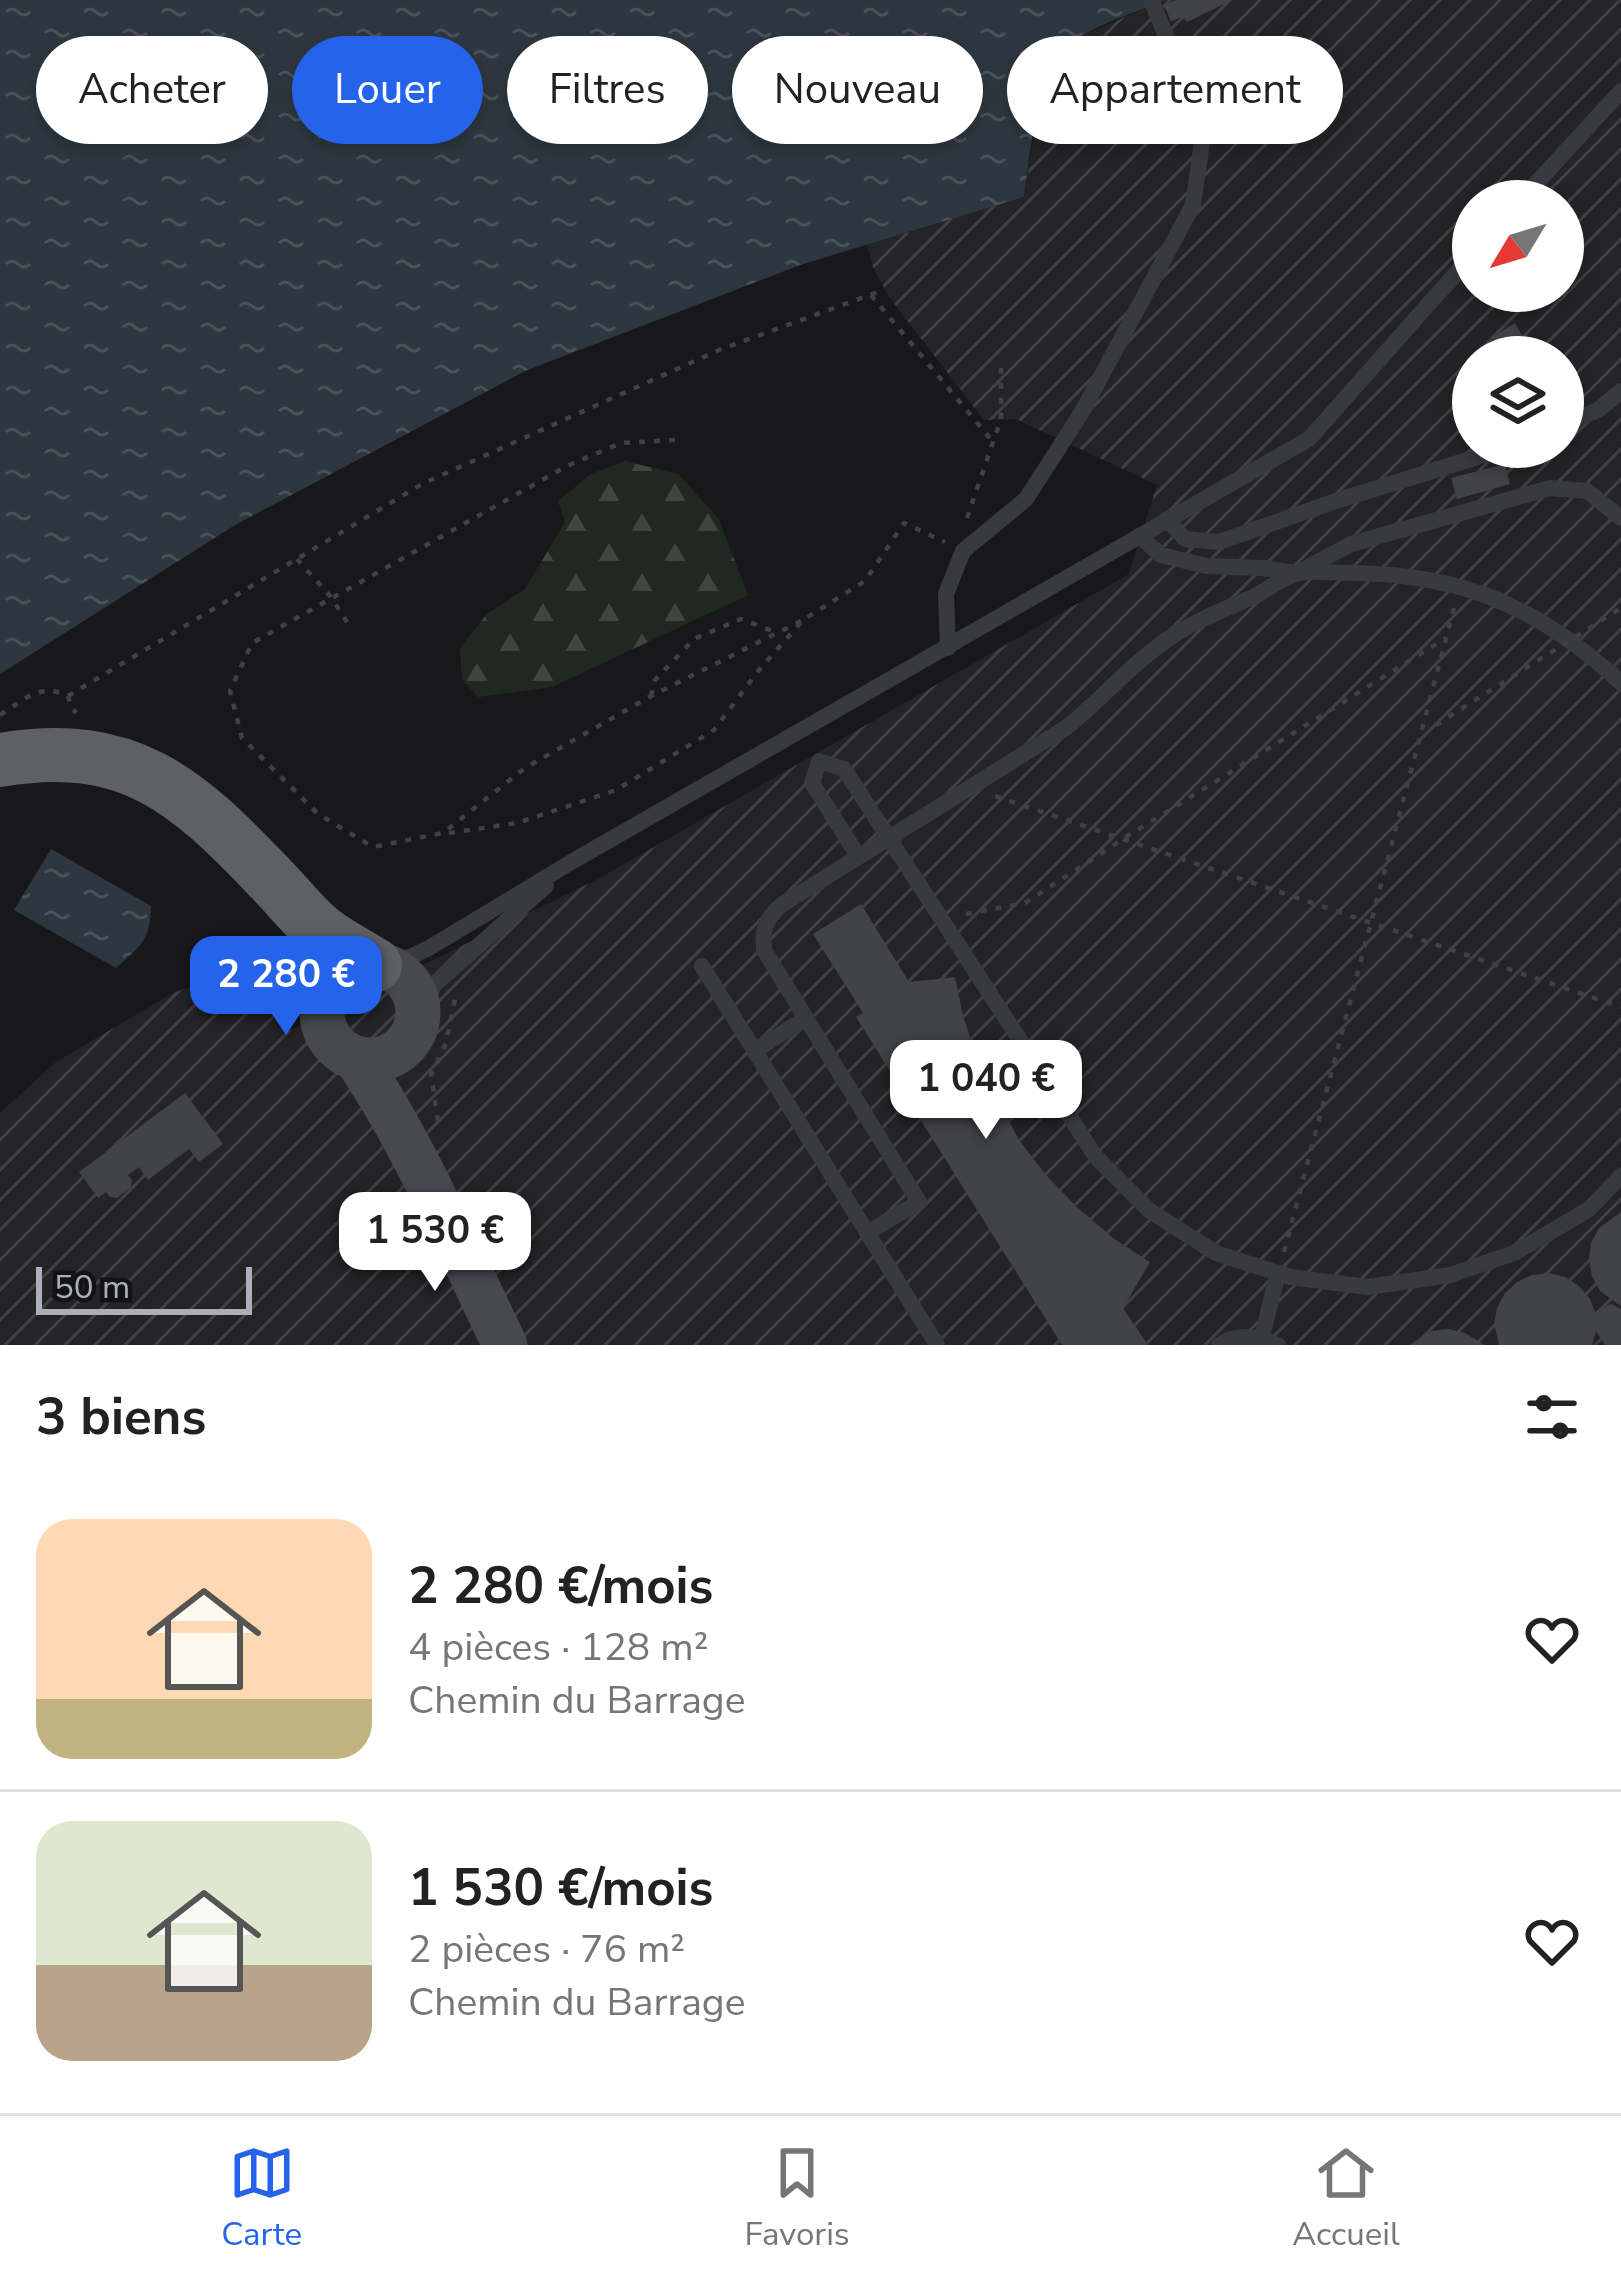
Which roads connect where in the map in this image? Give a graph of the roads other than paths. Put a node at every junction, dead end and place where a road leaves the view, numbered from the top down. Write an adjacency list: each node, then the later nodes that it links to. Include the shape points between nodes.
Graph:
1 (1151, 0): 12 (lane, via 1202,142 1193,205 1026,499 963,551 946,594)
2 (1621, 91): 3 (lane)
3 (1539, 180)
4 (1452, 278): 9 (lane, via 1309,439)
5 (1621, 391): 6 (lane)
6 (1584, 416)
7 (1452, 465): 9 (lane, via 1219,542 1185,539)
8 (1621, 518): 11 (lane, via 1587,491 1550,488 1351,544)
9 (1167, 519): 10 (lane)
10 (1139, 536): 11 (lane, via 1161,555 1206,566); 12 (lane)
11 (1297, 573): 13 (lane, via 1460,585 1521,609); 17 (lane, via 1169,638 1067,727)
12 (948, 648): 14 (lane)
13 (1621, 683)
14 (801, 732): 16 (lane); 19 (lane)
15 (0, 760): 20 (highway, via 48,753 99,758 169,785 235,840 322,932)
16 (819, 761): 17 (lane, via 844,769); 18 (lane, via 812,783)
17 (888, 838): 18 (lane); 29 (lane, via 1096,1157 1150,1211 1216,1253)
18 (858, 856): 22 (lane, via 768,916 764,950)
19 (573, 861): 20 (lane, via 429,948); 23 (lane, via 435,984)
20 (375, 965): 23 (main road, via 401,976 416,998); 25 (main road, via 337,978 323,1002 332,1042)
21 (702, 966): 24 (lane)
22 (806, 1018): 24 (lane); 28 (lane, via 920,1202)
23 (415, 1024): 25 (main road, via 393,1054); 27 (main road, via 413,1111)
24 (754, 1051): 28 (lane)
25 (356, 1058): 27 (main road)
26 (1621, 1176): 29 (lane, via 1588,1210 1514,1253 1450,1275 1368,1287)
27 (439, 1208): 31 (main road)
28 (868, 1233): 32 (lane)
29 (1278, 1273): 30 (lane)
30 (1270, 1341): 33 (lane, via 1228,1338)
31 (505, 1345)
32 (937, 1345)
33 (1219, 1345)

